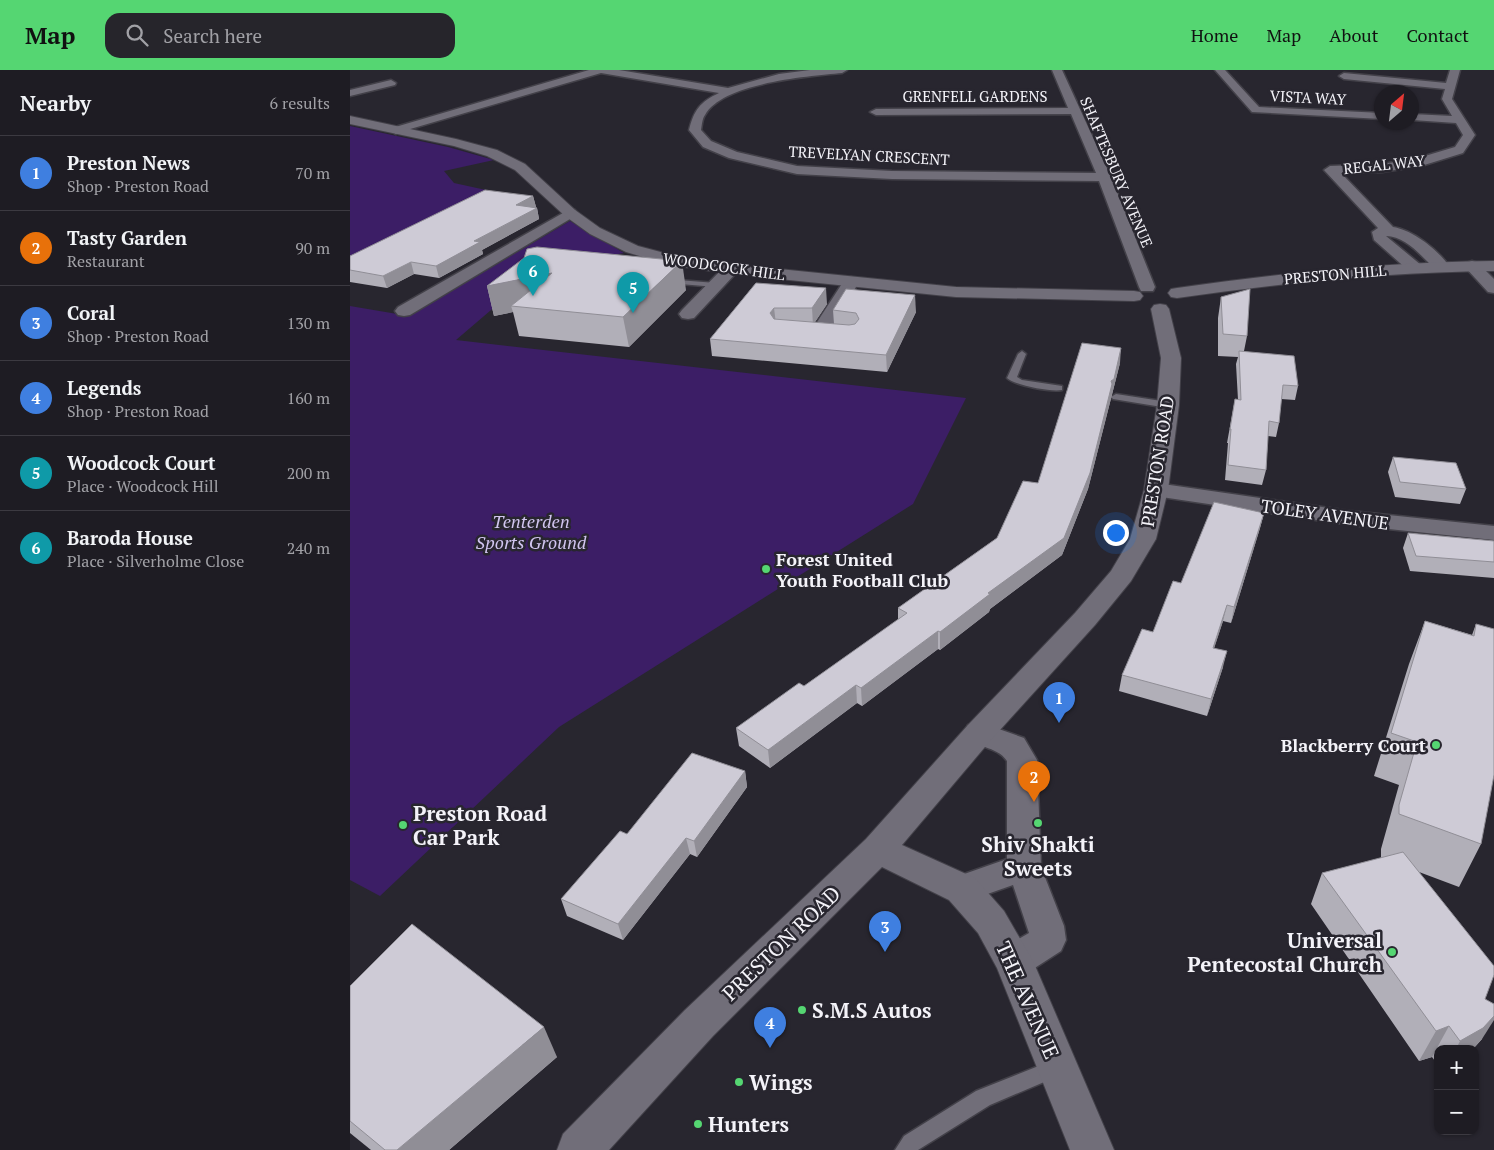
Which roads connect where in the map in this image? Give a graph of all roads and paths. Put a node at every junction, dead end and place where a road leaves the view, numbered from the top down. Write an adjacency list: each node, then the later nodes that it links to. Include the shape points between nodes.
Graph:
1 (601, 70): 9 (street); 17 (street)
2 (842, 70): 9 (street, TREVELYAN CRESCENT, via 789,76)
3 (1057, 70): 11 (street, SHAFTESBURY AVENUE)
4 (1220, 70): 13 (street, VISTA WAY, via 1256,110)
5 (1455, 70): 8 (street, REGAL WAY)
6 (1344, 76): 8 (street)
7 (391, 83): 10 (street)
8 (1450, 86): 16 (street, REGAL WAY, via 1447,99)
9 (728, 91): 18 (street, TREVELYAN CRESCENT, via 708,102 694,122 695,130 707,144 764,164 797,170 892,175)
10 (350, 93)
11 (1074, 111): 12 (street, GRENFELL GARDENS); 18 (street, SHAFTESBURY AVENUE)
12 (876, 112)
13 (1374, 116)
14 (1419, 117): 16 (street)
15 (350, 120): 17 (street, WOODCOCK HILL)
16 (1460, 120): 20 (street, REGAL WAY, via 1470,135 1459,150 1446,156 1398,166 1330,170)
17 (396, 130): 19 (street, WOODCOCK HILL, via 492,153 520,167)
18 (1104, 177): 30 (street, SHAFTESBURY AVENUE)
19 (570, 213): 25 (street, WOODCOCK HILL, via 595,231 632,249 670,260); 32 (street)
20 (1388, 230): 21 (street, REGAL WAY, via 1401,232); 24 (street, via 1379,232 1379,238)
21 (1441, 266): 22 (street, PRESTON HILL); 24 (street, PRESTON HILL)
22 (1472, 266): 23 (street, PRESTON HILL); 29 (street)
23 (1494, 266)
24 (1415, 268): 31 (street, PRESTON HILL, via 1319,274)
25 (731, 269): 27 (street, WOODCOCK HILL); 28 (street)
26 (657, 280): 28 (lane)
27 (851, 282): 30 (street, WOODCOCK HILL, via 956,292); 35 (street)
28 (716, 285): 33 (street)
29 (1494, 288)
30 (1140, 291): 31 (street, WOODCOCK HILL, via 1160,286)
31 (1169, 301): 40 (street, PRESTON ROAD, via 1171,358)
32 (404, 311)
33 (688, 314)
34 (800, 331): 35 (street)
35 (819, 333): 36 (street)
36 (842, 335)
37 (1022, 354): 38 (lane, via 1012,378)
38 (1059, 388)
39 (1116, 397): 40 (lane)
40 (1168, 405): 41 (street, PRESTON ROAD)
41 (1156, 490): 42 (street, TOLEY AVENUE, via 1350,518); 43 (street, PRESTON ROAD, via 1144,539 1122,575)
42 (1494, 533)
43 (979, 733): 44 (street, PRESTON ROAD); 45 (street, via 1013,746 1022,760)
44 (878, 849): 46 (street, THE AVENUE); 49 (street, PRESTON ROAD, via 699,1023)
45 (1024, 867): 46 (street); 47 (street, via 1048,940)
46 (962, 889): 47 (street, THE AVENUE, via 991,922)
47 (1014, 961): 48 (street, THE AVENUE)
48 (1058, 1067): 50 (lane, via 983,1098); 51 (street, THE AVENUE)
49 (579, 1150)
50 (905, 1150)
51 (1092, 1150)

